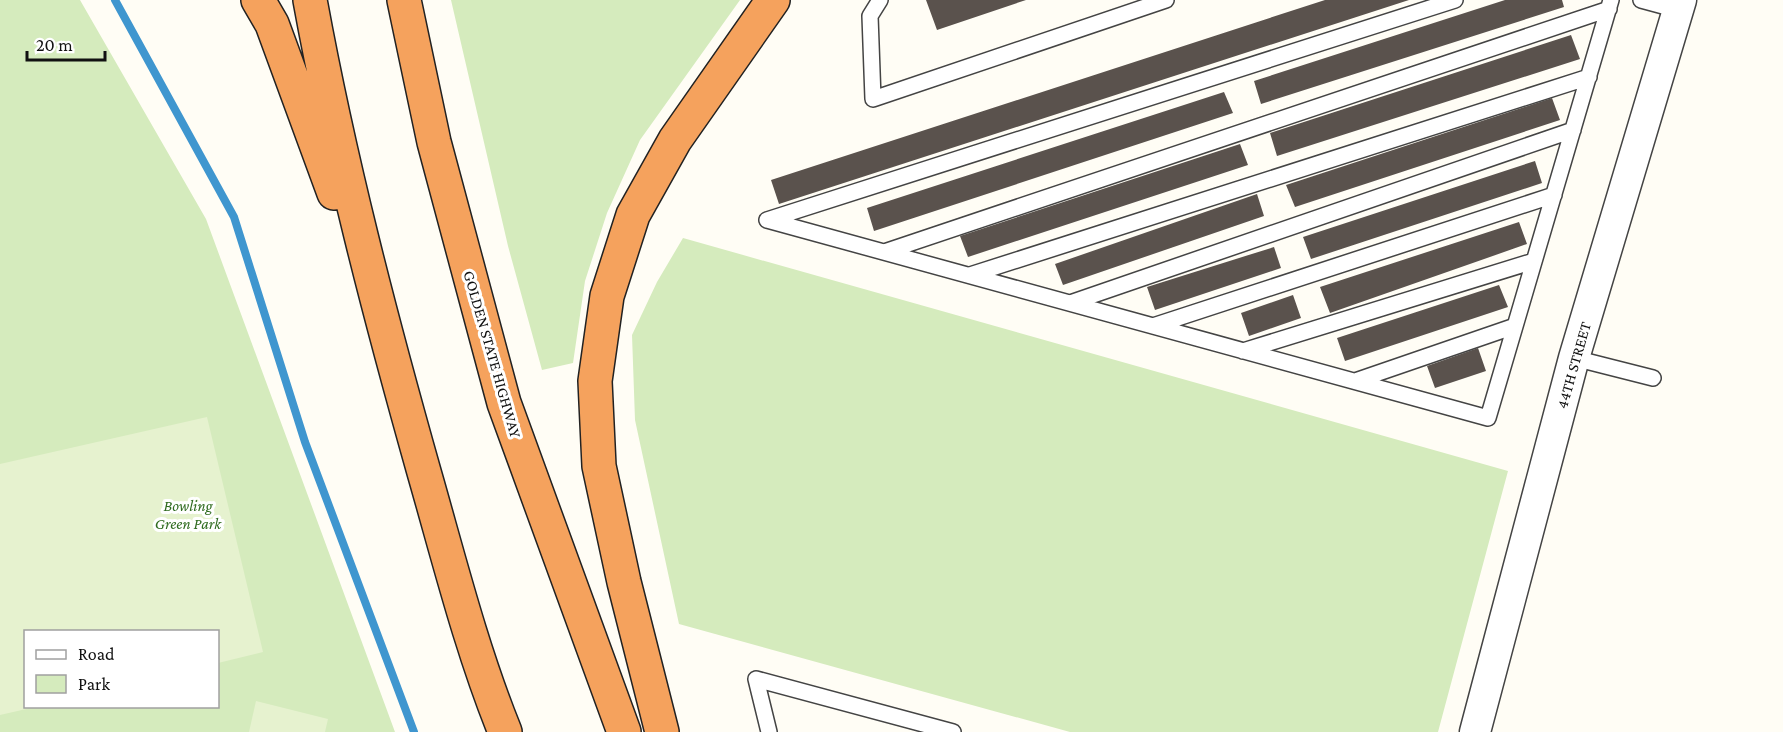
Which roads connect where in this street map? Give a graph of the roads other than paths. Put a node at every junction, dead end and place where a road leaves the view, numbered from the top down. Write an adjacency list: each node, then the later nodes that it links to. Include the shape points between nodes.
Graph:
1 (258, 0): 20 (highway, via 272,24)
2 (310, 0): 20 (highway)
3 (404, 0): 26 (highway, GOLDEN STATE HIGHWAY, via 434,142 504,403)
4 (773, 0): 27 (highway, via 670,149 633,215 607,296 595,381 599,466)
5 (880, 0): 6 (lane, via 870,16 873,99)
6 (1166, 0)
7 (1455, 0): 14 (lane, via 767,220)
8 (1641, 0): 10 (lane)
9 (1610, 4): 11 (lane); 14 (lane)
10 (1680, 5): 22 (street, 44TH STREET)
11 (1589, 77): 12 (lane); 16 (lane)
12 (1573, 130): 13 (lane); 17 (lane)
13 (1554, 195): 15 (lane); 18 (lane)
14 (884, 252): 16 (lane)
15 (1534, 261): 19 (lane); 21 (lane)
16 (970, 275): 17 (lane)
17 (1070, 303): 18 (lane)
18 (1153, 326): 21 (lane)
19 (1515, 326): 24 (lane); 24 (lane, via 1488,418)
20 (384, 331): 25 (highway, via 462,604)
21 (1243, 351): 24 (lane)
22 (1574, 358): 23 (lane); 30 (street, 44TH STREET)
23 (1653, 378)
24 (1355, 381)
25 (505, 732)
26 (624, 732)
27 (662, 732)
28 (769, 732): 29 (lane, via 756,679)
29 (953, 732)
30 (1475, 732)

